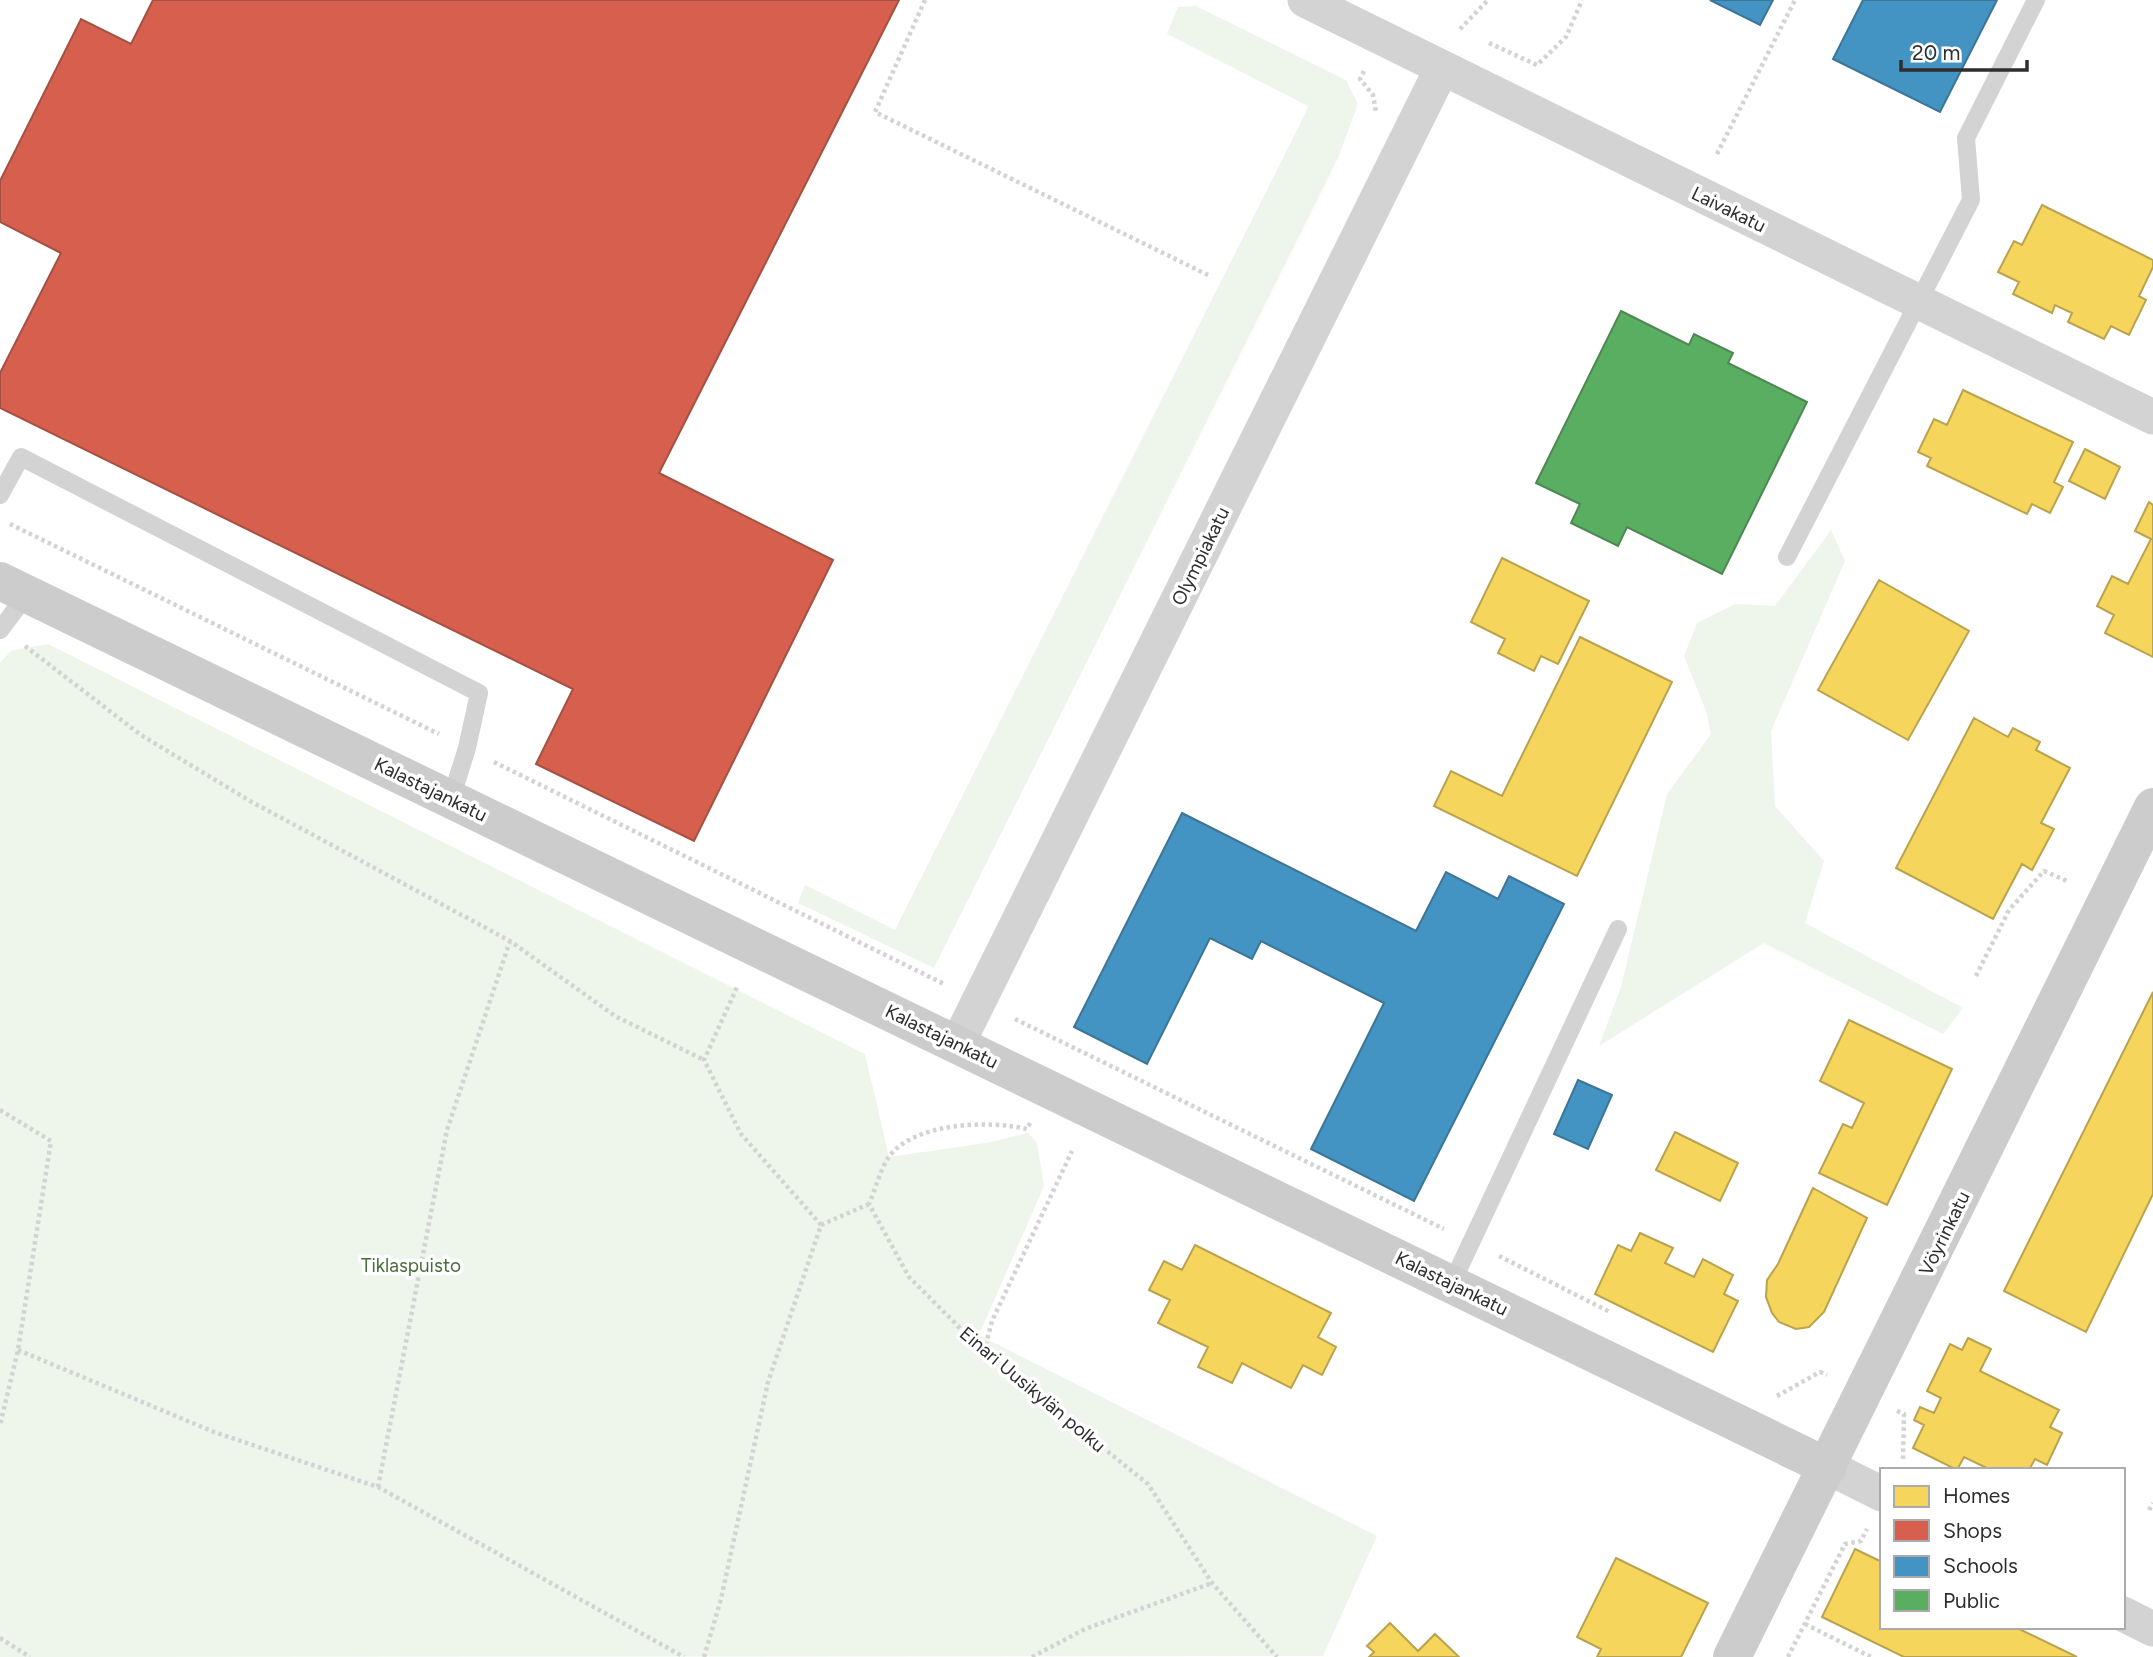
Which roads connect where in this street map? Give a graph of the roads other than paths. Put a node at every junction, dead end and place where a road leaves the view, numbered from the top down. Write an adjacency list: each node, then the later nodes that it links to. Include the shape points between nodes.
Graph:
1 (1305, 0): 3 (street, Laivakatu)
2 (2036, 0): 4 (lane, via 1966,138 1971,200)
3 (1442, 68): 4 (street, Laivakatu); 13 (street, Olympiakatu)
4 (1918, 302): 5 (street, Laivakatu); 7 (lane)
5 (2153, 418)
6 (0, 495): 10 (lane, via 21,457 479,693)
7 (1787, 557)
8 (14, 588): 9 (lane); 10 (street, Kalastajankatu)
9 (1, 629)
10 (451, 799): 13 (street, Kalastajankatu)
11 (2153, 807): 15 (street, Vöyrinkatu)
12 (1618, 929): 14 (lane)
13 (958, 1043): 14 (street, Kalastajankatu)
14 (1452, 1283): 15 (street, Kalastajankatu)
15 (1828, 1466): 16 (street, Kalastajankatu); 19 (street, Vöyrinkatu)
16 (1880, 1493)
17 (2125, 1615): 18 (street)
18 (2153, 1629)
19 (1732, 1657)

